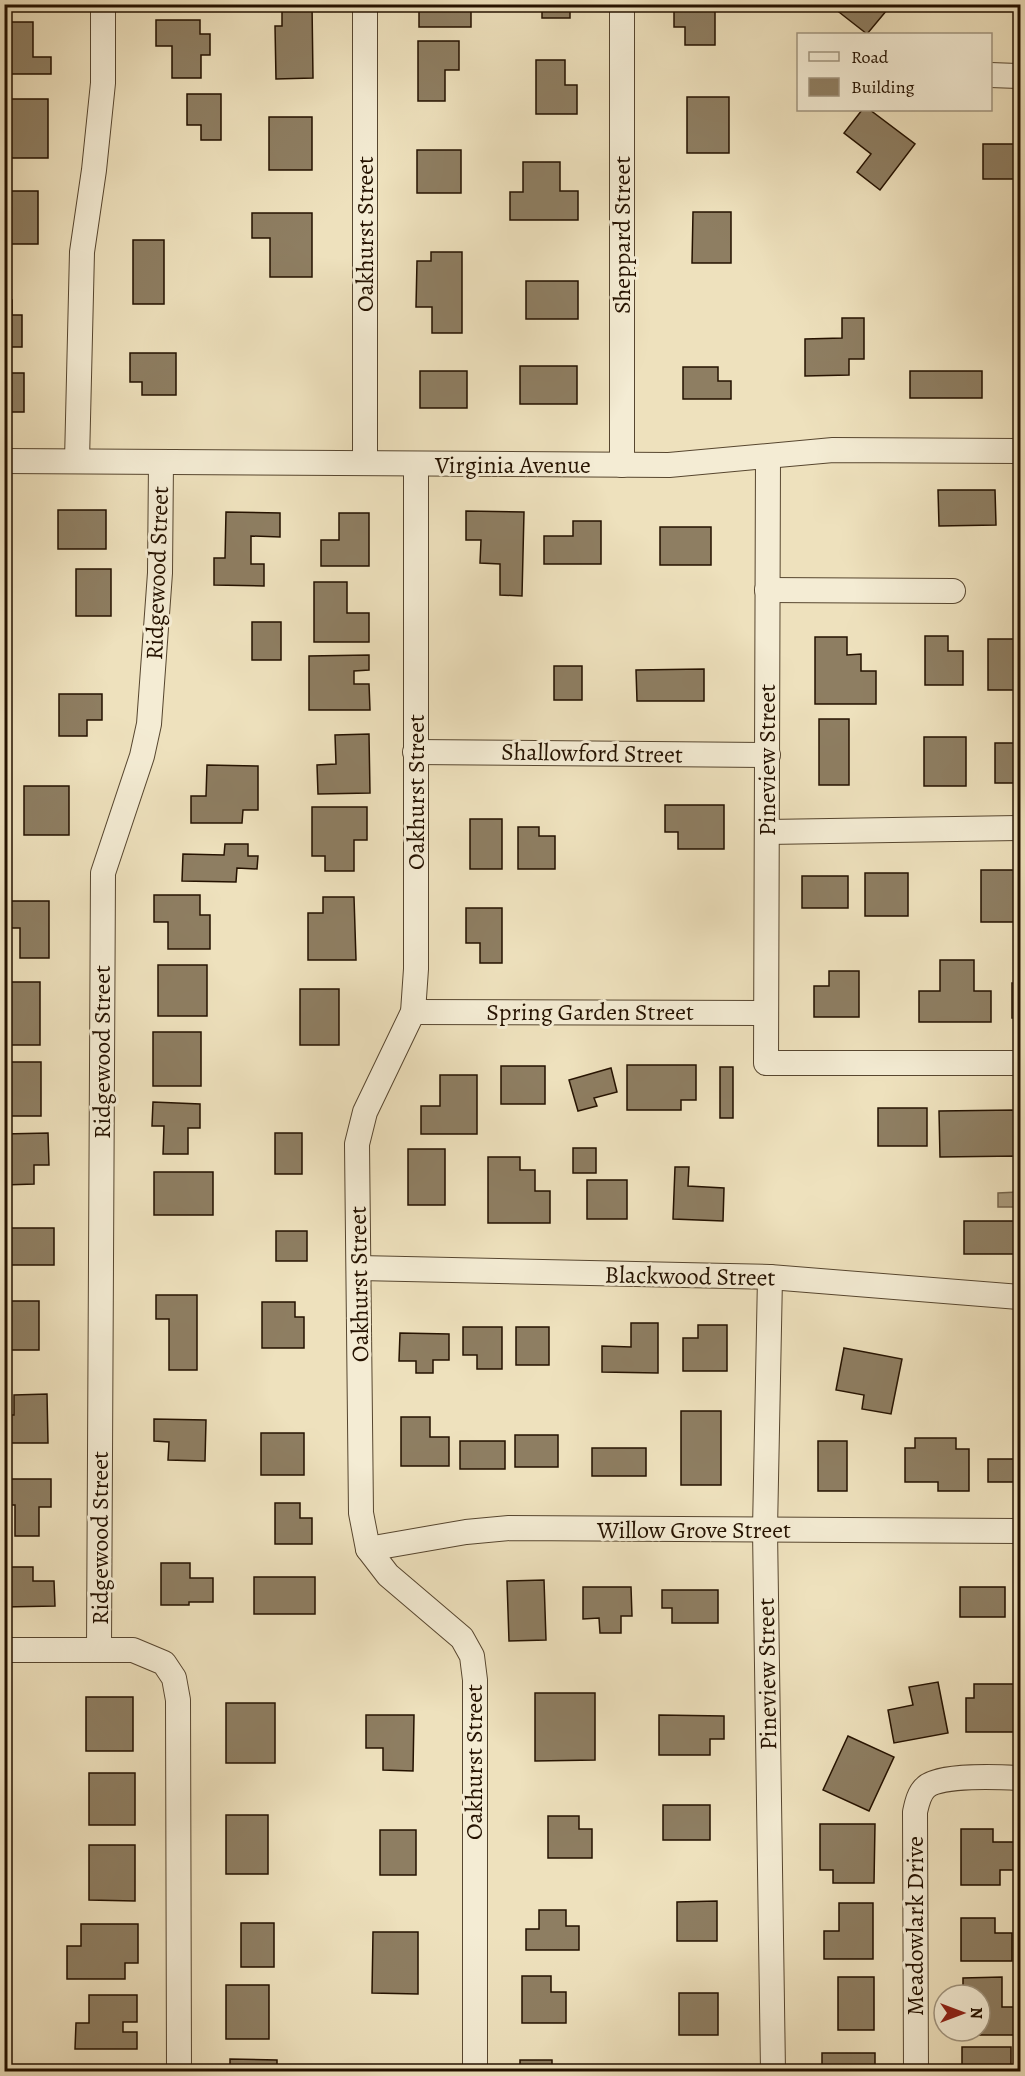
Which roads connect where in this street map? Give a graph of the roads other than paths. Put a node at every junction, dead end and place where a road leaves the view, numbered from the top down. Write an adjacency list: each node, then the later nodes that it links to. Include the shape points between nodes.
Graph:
1 (103, 4): 9 (street, via 103,83 82,252)
2 (365, 4): 11 (street, Oakhurst Street)
3 (622, 4): 13 (street, Sheppard Street)
4 (992, 75): 5 (street)
5 (1020, 76)
6 (1020, 451): 7 (street, Virginia Avenue, via 833,450)
7 (768, 457): 13 (street, Virginia Avenue); 14 (street, Pineview Street)
8 (4, 461): 9 (street, Virginia Avenue)
9 (77, 461): 10 (street, Virginia Avenue)
10 (161, 462): 11 (street, Virginia Avenue); 29 (street, Ridgewood Street, via 160,573 149,724 103,873)
11 (365, 464): 12 (street, Virginia Avenue)
12 (416, 465): 13 (street, Virginia Avenue); 16 (street, Oakhurst Street)
13 (622, 465)
14 (767, 590): 15 (street); 17 (street, Pineview Street)
15 (953, 591)
16 (415, 752): 17 (street, Shallowford Street); 20 (street, Oakhurst Street)
17 (768, 755): 19 (street, Pineview Street)
18 (1020, 828): 19 (street)
19 (767, 832): 21 (street, Pineview Street)
20 (413, 1012): 21 (street, Spring Garden Street); 23 (street, Oakhurst Street, via 365,1112 357,1144)
21 (766, 1013): 22 (street, Pineview Street, via 766,1064)
22 (1020, 1063)
23 (359, 1268): 24 (street, Blackwood Street); 28 (street, Oakhurst Street, via 361,1513)
24 (770, 1277): 25 (street, Blackwood Street); 26 (street, Pineview Street)
25 (1020, 1297)
26 (765, 1530): 27 (street, Willow Grove Street); 28 (street, Willow Grove Street, via 509,1528); 34 (street, Pineview Street)
27 (1020, 1531)
28 (368, 1549): 33 (street, Oakhurst Street, via 388,1575 462,1638 472,1656)
29 (99, 1649): 30 (street); 32 (street, via 150,1655 164,1663 174,1678 178,1700)
30 (4, 1650)
31 (1020, 1778): 35 (street, Meadowlark Drive, via 942,1780 928,1785 920,1795 915,1812)
32 (179, 2072)
33 (475, 2072)
34 (773, 2072)
35 (916, 2072)

